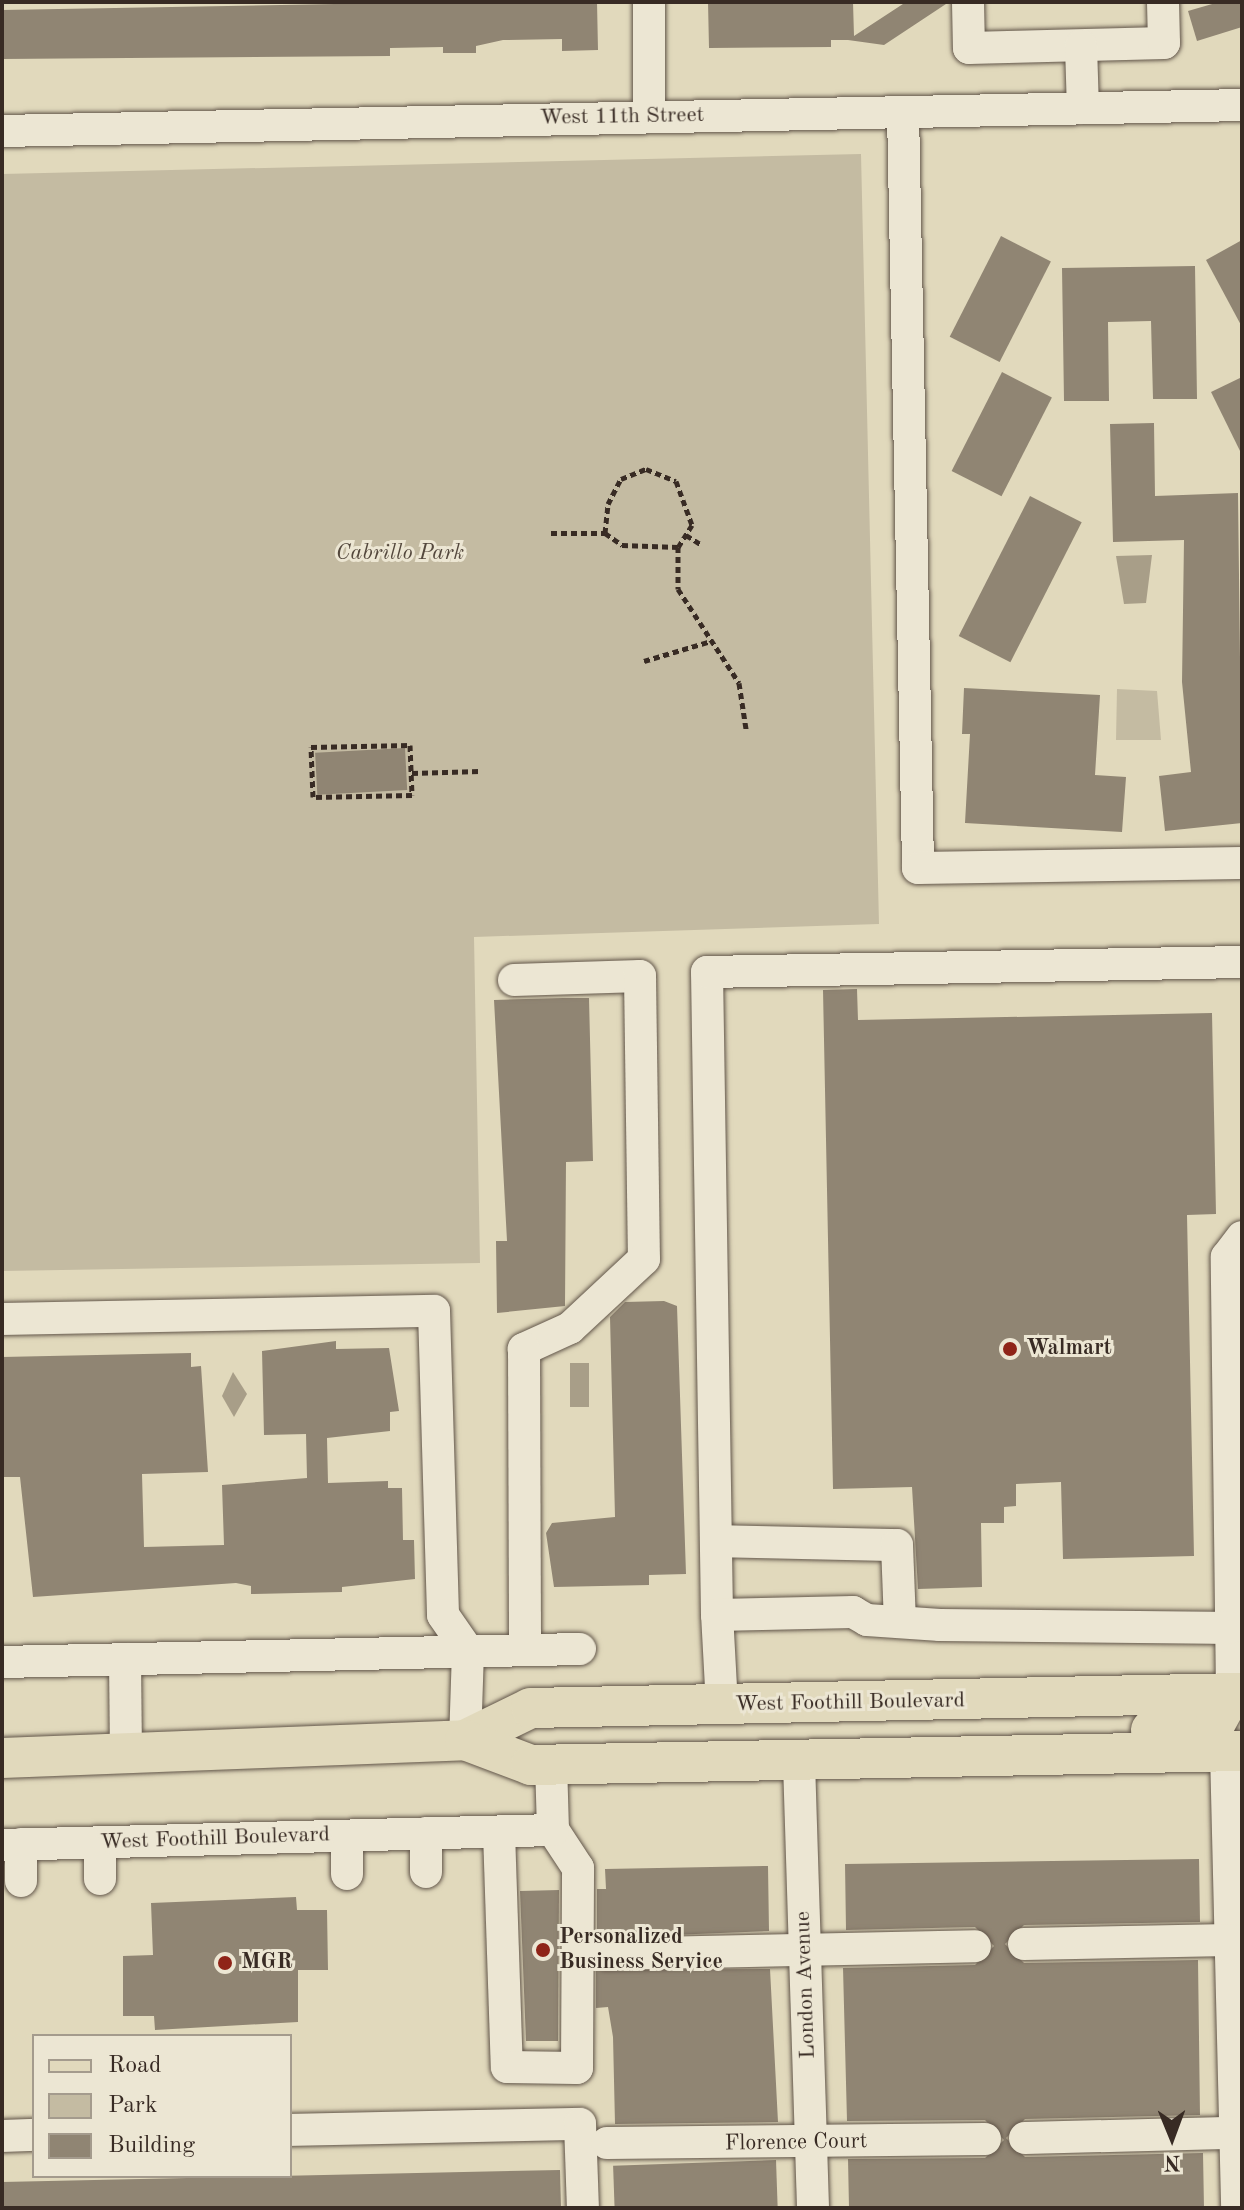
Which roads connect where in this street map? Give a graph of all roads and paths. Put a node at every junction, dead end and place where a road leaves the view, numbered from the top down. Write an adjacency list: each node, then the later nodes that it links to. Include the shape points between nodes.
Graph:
1 (649, 2): 8 (street)
2 (968, 2): 4 (street, via 969,48)
3 (1163, 2): 4 (street, via 1164,43)
4 (1081, 46): 6 (street)
5 (1242, 105): 6 (street, West 11th Street)
6 (1083, 108): 7 (street, West 11th Street)
7 (903, 112): 8 (street, West 11th Street); 20 (street, via 918,868)
8 (649, 117): 9 (street, West 11th Street)
9 (2, 131)
10 (551, 533): 11 (path)
11 (605, 533): 12 (path, via 612,490 646,469 676,481 692,525); 14 (path, via 622,545)
12 (686, 535): 13 (path); 14 (path)
13 (702, 545)
14 (678, 547): 15 (path, via 678,589)
15 (708, 642): 16 (path); 17 (path, via 739,683)
16 (644, 661)
17 (746, 729)
18 (480, 771): 19 (path)
19 (412, 773): 19 (path, via 412,795 313,797 311,747 410,745)
20 (1242, 863)
21 (1242, 962): 25 (street, via 707,972)
22 (514, 980): 30 (street, via 640,976 644,1259 570,1328 524,1349)
23 (1242, 1237): 28 (street, via 1227,1257)
24 (2, 1319): 31 (street, via 434,1311 443,1615)
25 (717, 1541): 26 (street); 27 (street, via 897,1545)
26 (717, 1615): 27 (street, via 853,1612); 34 (street)
27 (900, 1622): 28 (street)
28 (1229, 1628): 35 (street)
29 (580, 1649): 30 (street)
30 (525, 1650): 31 (street)
31 (468, 1651): 32 (street); 36 (street)
32 (125, 1659): 33 (street); 37 (street)
33 (2, 1662)
34 (722, 1706): 35 (main road, West Foothill Boulevard); 36 (main road, West Foothill Boulevard, via 531,1708); 41 (main road, via 713,1731 690,1740 588,1745)
35 (1237, 1723): 38 (main road, West Foothill Boulevard); 38 (main road, via 1077,1733); 52 (street)
36 (465, 1740): 37 (main road, West Foothill Boulevard); 41 (main road, West Foothill Boulevard, via 531,1765)
37 (126, 1753): 39 (main road, West Foothill Boulevard)
38 (1024, 1757): 40 (main road, West Foothill Boulevard)
39 (2, 1758)
40 (799, 1762): 41 (main road, West Foothill Boulevard); 55 (street, London Avenue)
41 (551, 1764): 42 (street)
42 (553, 1830): 43 (street, West Foothill Boulevard); 43 (street, via 578,1868 577,2068 507,2067)
43 (499, 1832): 44 (street, West Foothill Boulevard)
44 (426, 1833): 45 (street, West Foothill Boulevard); 48 (street)
45 (347, 1836): 46 (street, West Foothill Boulevard); 49 (street)
46 (100, 1842): 47 (street, West Foothill Boulevard); 50 (street)
47 (12, 1845): 51 (street)
48 (426, 1872)
49 (347, 1874)
50 (100, 1879)
51 (21, 1881)
52 (1230, 1940): 53 (street); 58 (street)
53 (1024, 1944)
54 (975, 1946): 55 (street)
55 (805, 1949): 56 (street); 64 (street, London Avenue)
56 (606, 1954)
57 (292, 2130): 65 (street, via 580,2124)
58 (1235, 2133): 61 (street); 67 (street)
59 (32, 2135): 60 (street)
60 (2, 2136)
61 (1025, 2138)
62 (985, 2139): 64 (street, Florence Court)
63 (607, 2143): 64 (street, Florence Court)
64 (811, 2144): 66 (street, London Avenue)
65 (583, 2208)
66 (813, 2208)
67 (1237, 2208)

